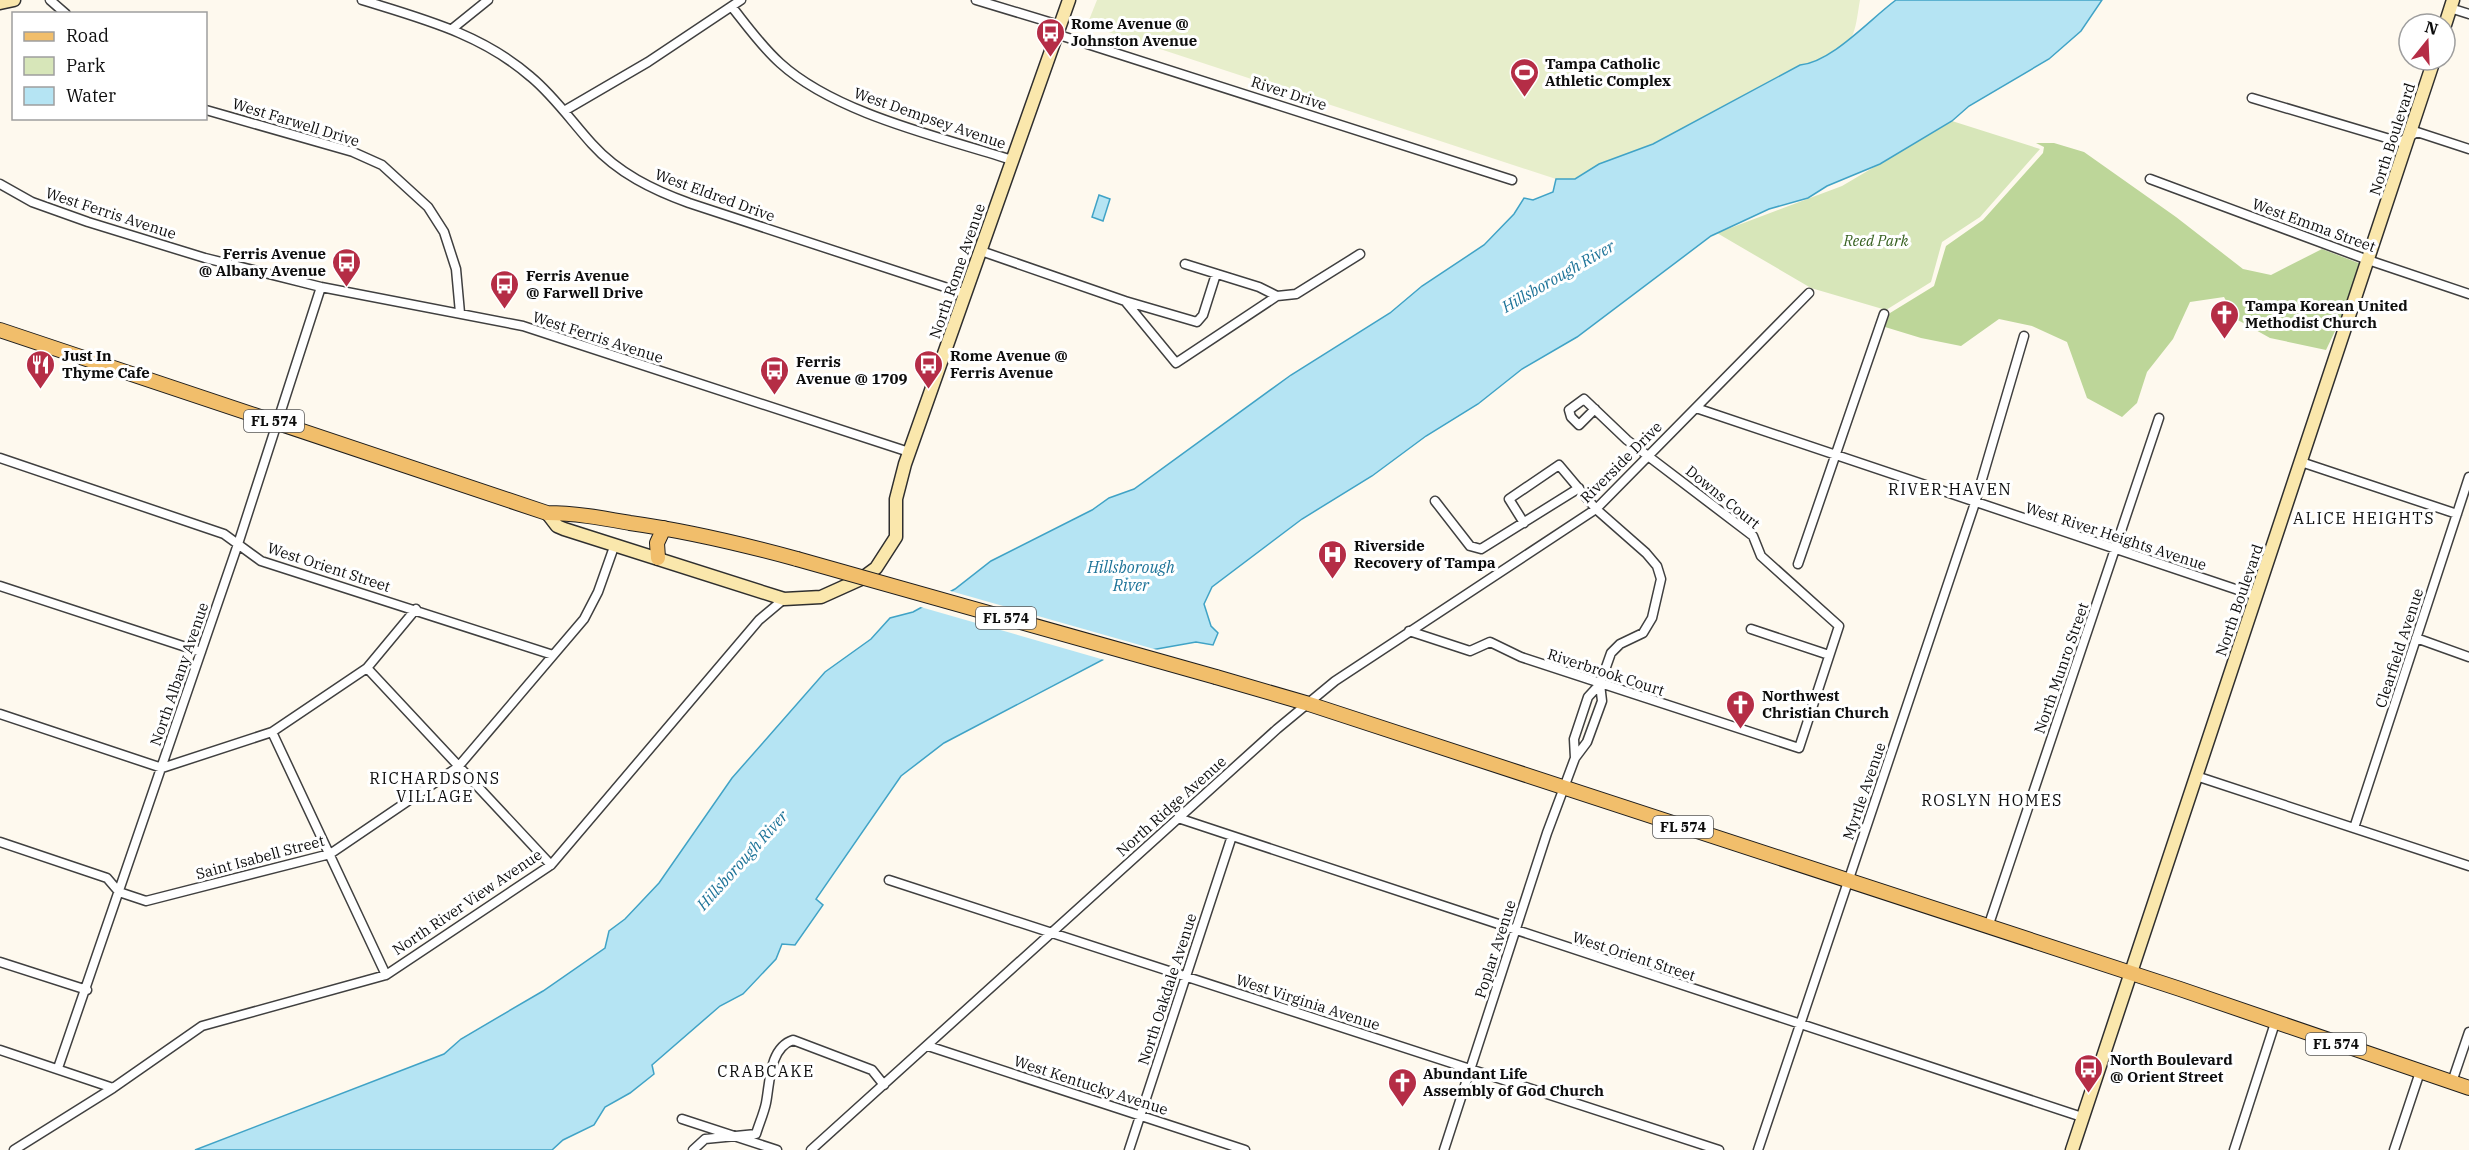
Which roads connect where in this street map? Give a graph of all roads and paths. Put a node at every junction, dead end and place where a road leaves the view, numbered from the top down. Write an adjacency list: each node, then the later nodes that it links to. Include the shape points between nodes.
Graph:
1 (14, 0): 8 (street)
2 (50, 0): 11 (street)
3 (362, 0): 13 (street, West Eldred Drive)
4 (488, 0): 13 (street)
5 (741, 0): 10 (street)
6 (976, 0): 14 (street, River Drive)
7 (1068, 0): 14 (street, North Rome Avenue)
8 (0, 3)
9 (2452, 4): 12 (street)
10 (732, 7): 18 (street); 21 (street, West Dempsey Avenue, via 765,48 803,81 853,108)
11 (64, 12)
12 (2469, 14)
13 (453, 29): 18 (street, West Eldred Drive, via 517,65)
14 (1058, 29): 21 (street, North Rome Avenue); 23 (street, River Drive)
15 (2430, 72): 19 (street, North Boulevard)
16 (2252, 98): 19 (street, via 2400,142)
17 (207, 110): 36 (street, West Farwell Drive, via 353,152 382,165 428,207 444,232 456,269)
18 (564, 111): 32 (street, West Eldred Drive, via 609,160 668,195)
19 (2408, 138): 20 (street, via 2417,132); 27 (street, North Boulevard)
20 (2469, 149)
21 (1012, 160): 25 (street, North Rome Avenue)
22 (2150, 179): 27 (street, West Emma Street)
23 (1512, 180)
24 (0, 183): 30 (street, West Ferris Avenue, via 32,202 88,222 205,258)
25 (981, 251): 32 (street, North Rome Avenue); 35 (street)
26 (1360, 254): 34 (street, via 1296,294)
27 (2368, 260): 33 (street, West Emma Street); 48 (street, North Boulevard)
28 (1185, 264): 29 (street)
29 (1216, 274): 34 (street); 35 (street, via 1203,315 1197,322)
30 (321, 287): 36 (street, West Ferris Avenue); 43 (street, North Albany Avenue)
31 (1809, 292): 40 (street, Riverside Drive)
32 (966, 294): 44 (street, North Rome Avenue)
33 (2469, 294)
34 (1277, 296): 35 (street, via 1176,363)
35 (1125, 301)
36 (460, 313): 44 (street, West Ferris Avenue, via 523,326)
37 (1884, 314): 46 (street)
38 (0, 330): 43 (main road, FL 574)
39 (2024, 336): 52 (street, Myrtle Avenue)
40 (1695, 408): 45 (street, Riverside Drive); 46 (street, West River Heights Avenue)
41 (1595, 409): 45 (street)
42 (2159, 418): 60 (street, North Munro Street)
43 (278, 422): 54 (main road, FL 574); 58 (street, North Albany Avenue)
44 (909, 453): 65 (street, North Rome Avenue, via 898,491 896,537 876,567 861,579 821,597)
45 (1647, 454): 53 (street, Riverside Drive); 72 (street, Downs Court, via 1753,536 1761,556 1839,626)
46 (1835, 455): 52 (street, West River Heights Avenue); 62 (street)
47 (0, 459): 58 (street, West Orient Street, via 224,534)
48 (2301, 462): 55 (street); 64 (street, North Boulevard)
49 (2469, 477): 55 (street, Clearfield Avenue)
50 (1579, 488): 53 (street, Poplar Avenue); 56 (street); 56 (street, Poplar Avenue, via 1559,465 1509,499)
51 (1435, 501): 56 (street, via 1470,546 1480,549)
52 (1975, 503): 60 (street, West River Heights Avenue); 93 (street, Myrtle Avenue)
53 (1596, 510): 68 (street, Riverside Drive); 75 (street, Poplar Avenue, via 1646,553 1657,566 1661,579 1652,618 1643,633 1611,653)
54 (547, 513): 57 (main road, FL 574); 59 (street, via 557,526)
55 (2457, 514): 69 (street, Clearfield Avenue)
56 (1524, 524)
57 (664, 528): 61 (main road, via 657,543); 76 (main road, FL 574, bridge, via 797,559)
58 (238, 544): 66 (street, West Orient Street, via 261,561); 70 (street, North Albany Avenue)
59 (615, 544): 61 (street); 71 (street, Saint Isabell Street, via 584,620)
60 (2114, 550): 64 (street, West River Heights Avenue); 95 (street, North Munro Street)
61 (658, 558): 65 (street)
62 (1798, 564)
63 (0, 586): 70 (street)
64 (2256, 596): 83 (street, North Boulevard)
65 (784, 599): 90 (street, North River View Avenue, via 759,620)
66 (416, 609): 71 (street, West Orient Street); 74 (street)
67 (1751, 629): 72 (street)
68 (1409, 631): 75 (street, Riverbrook Court, via 1470,651 1490,642); 76 (street, Riverside Drive, via 1335,681)
69 (2416, 638): 73 (street); 86 (street, Clearfield Avenue)
70 (201, 652): 82 (street, North Albany Avenue)
71 (553, 655): 81 (street, Saint Isabell Street)
72 (1829, 655): 79 (street, Downs Court)
73 (2469, 657)
74 (367, 668): 78 (street); 81 (street)
75 (1600, 684): 79 (street, Riverbrook Court); 80 (street, Poplar Avenue, via 1602,701 1587,742); 80 (street, Poplar Avenue, via 1588,697 1574,739)
76 (1310, 704): 84 (main road, FL 574); 85 (street, North Ridge Avenue, via 1276,729)
77 (0, 714): 82 (street)
78 (272, 732): 82 (street); 89 (street)
79 (1799, 748)
80 (1575, 758): 84 (street, Poplar Avenue)
81 (458, 767): 89 (street, Saint Isabell Street); 90 (street)
82 (162, 768): 94 (street, North Albany Avenue)
83 (2196, 776): 86 (street); 99 (street, North Boulevard)
84 (1563, 788): 93 (main road, FL 574); 96 (street, Poplar Avenue)
85 (1178, 818): 87 (street, West Orient Street); 97 (street, North Ridge Avenue)
86 (2354, 828): 91 (street)
87 (1232, 836): 96 (street, West Orient Street); 101 (street, North Oakdale Avenue)
88 (0, 842): 94 (street, Saint Isabell Street, via 107,878)
89 (330, 854): 94 (street, Saint Isabell Street, via 146,901); 100 (street)
90 (551, 865): 100 (street, North River View Avenue)
91 (2469, 866)
92 (889, 880): 97 (street, West Virginia Avenue)
93 (1848, 881): 95 (main road, FL 574); 104 (street, Myrtle Avenue)
94 (119, 892): 102 (street, North Albany Avenue)
95 (1988, 927): 99 (main road, FL 574)
96 (1516, 931): 104 (street, West Orient Street); 109 (street, Poplar Avenue)
97 (1054, 932): 101 (street, West Virginia Avenue); 106 (street, North Ridge Avenue)
98 (0, 962): 102 (street)
99 (2130, 972): 103 (main road, FL 574); 116 (street, North Boulevard)
100 (386, 975): 113 (street, North River View Avenue, via 202,1026)
101 (1185, 976): 109 (street, West Virginia Avenue); 115 (street, North Oakdale Avenue)
102 (87, 990): 108 (street, North Albany Avenue)
103 (2275, 1023): 110 (main road, FL 574); 129 (street)
104 (1799, 1024): 116 (street, West Orient Street); 127 (street, Myrtle Avenue)
105 (2469, 1032): 111 (street)
106 (928, 1046): 112 (street, North Ridge Avenue); 115 (street, West Kentucky Avenue)
107 (0, 1050): 108 (street)
108 (58, 1068): 113 (street)
109 (1470, 1069): 125 (street, Poplar Avenue); 126 (street, West Virginia Avenue)
110 (2420, 1072): 111 (main road, FL 574); 130 (street)
111 (2452, 1082): 114 (main road, FL 574)
112 (884, 1085): 118 (street, via 872,1070 793,1040 787,1042 771,1065 765,1107 756,1134); 122 (street, North Ridge Avenue)
113 (113, 1088): 119 (street, North River View Avenue)
114 (2469, 1088)
115 (1140, 1115): 123 (street, North Oakdale Avenue); 124 (street, West Kentucky Avenue)
116 (2082, 1117): 128 (street, North Boulevard)
117 (682, 1119): 118 (street)
118 (734, 1136): 120 (street, via 705,1139); 121 (street)
119 (14, 1150)
120 (693, 1150)
121 (777, 1150)
122 (812, 1150)
123 (1129, 1150)
124 (1245, 1150)
125 (1444, 1150)
126 (1719, 1150)
127 (1758, 1150)
128 (2072, 1150)
129 (2234, 1150)
130 (2394, 1150)

